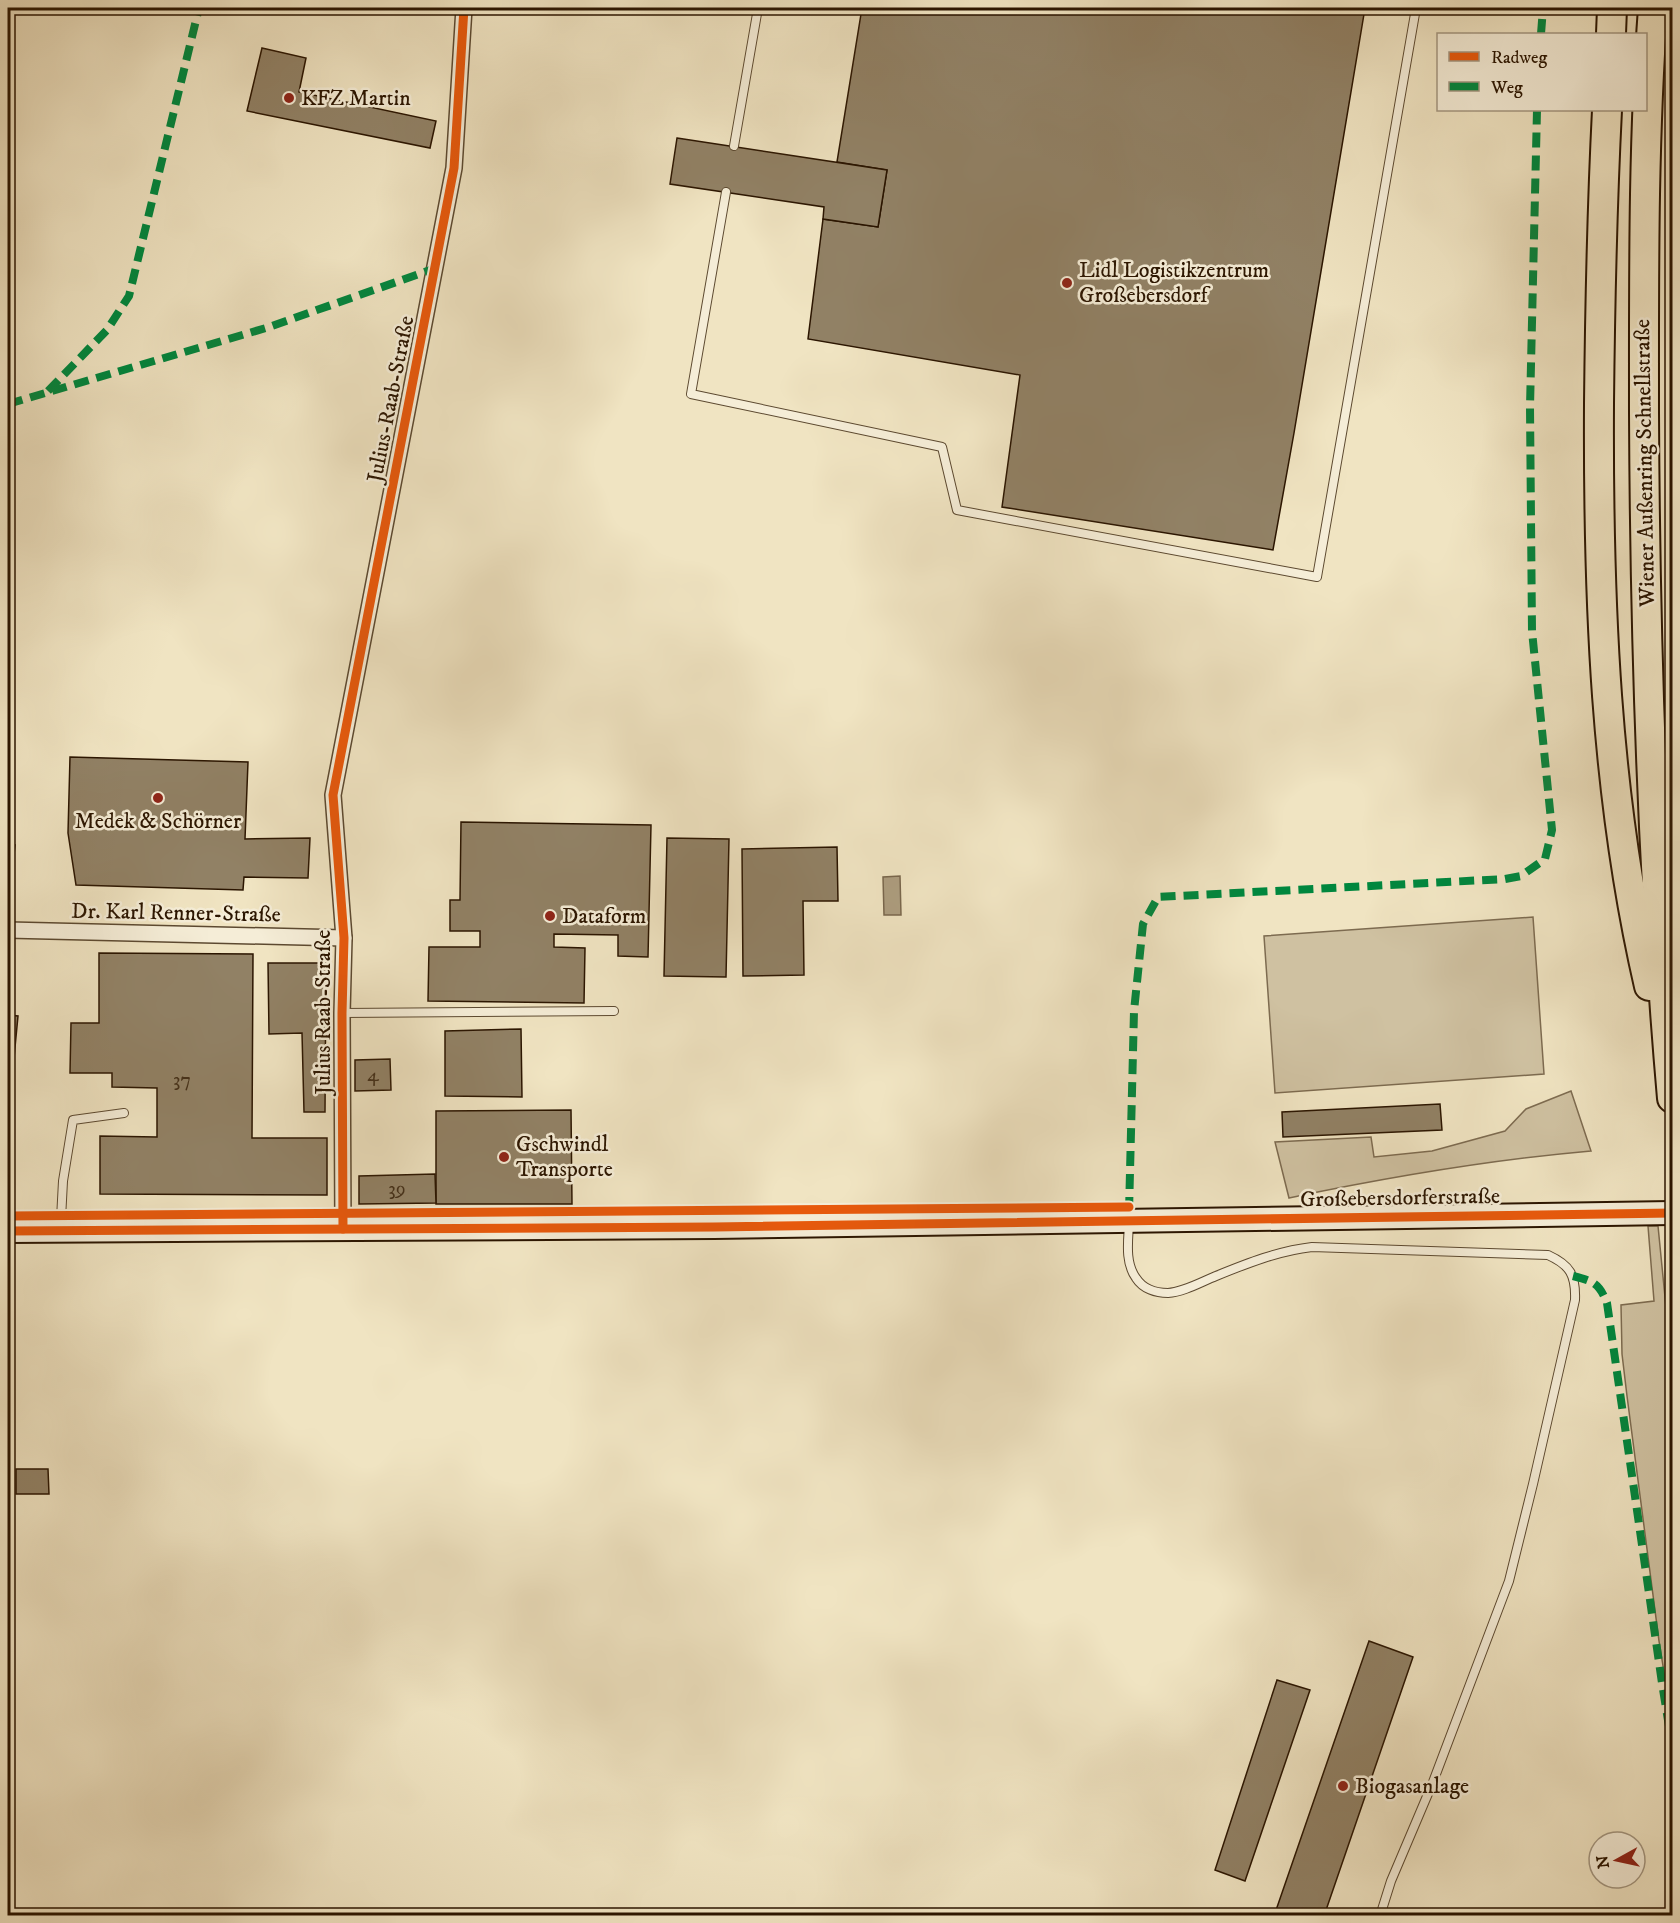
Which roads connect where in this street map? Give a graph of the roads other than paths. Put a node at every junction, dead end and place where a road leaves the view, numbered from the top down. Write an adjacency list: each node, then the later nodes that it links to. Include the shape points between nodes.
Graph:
1 (464, 8): 10 (street, Julius-Raab-Straße, via 454,168)
2 (758, 8): 8 (lane)
3 (1416, 8): 9 (lane, via 1317,577 957,510 942,447 691,394)
4 (1612, 8): 6 (highway)
5 (1653, 8): 15 (highway, Wiener Außenring Schnellstraße, via 1646,205 1644,502 1655,857)
6 (1611, 33)
7 (1607, 111): 15 (highway, via 1599,503 1605,675 1627,882)
8 (734, 146)
9 (726, 192)
10 (333, 795): 12 (street, Julius Raab-Straße)
11 (8, 930): 12 (street, Dr. Karl Renner-Straße)
12 (344, 938): 14 (street, Julius Raab-Straße)
13 (614, 1011): 14 (lane)
14 (342, 1013): 18 (street, Julius Raab-Straße)
15 (1672, 1088)
16 (124, 1113): 19 (lane, via 73,1120)
17 (1672, 1213): 20 (street, Großebersdorferstraße)
18 (343, 1221): 19 (street, Großebersdorferstraße); 20 (street, Großebersdorferstraße, via 714,1227)
19 (61, 1223): 21 (street, Großebersdorferstraße)
20 (1129, 1223): 22 (lane, via 1131,1268 1136,1279 1156,1292 1177,1291 1278,1252 1312,1247 1548,1255 1566,1265 1573,1276 1575,1300 1509,1581)
21 (8, 1231)
22 (1380, 1916)

